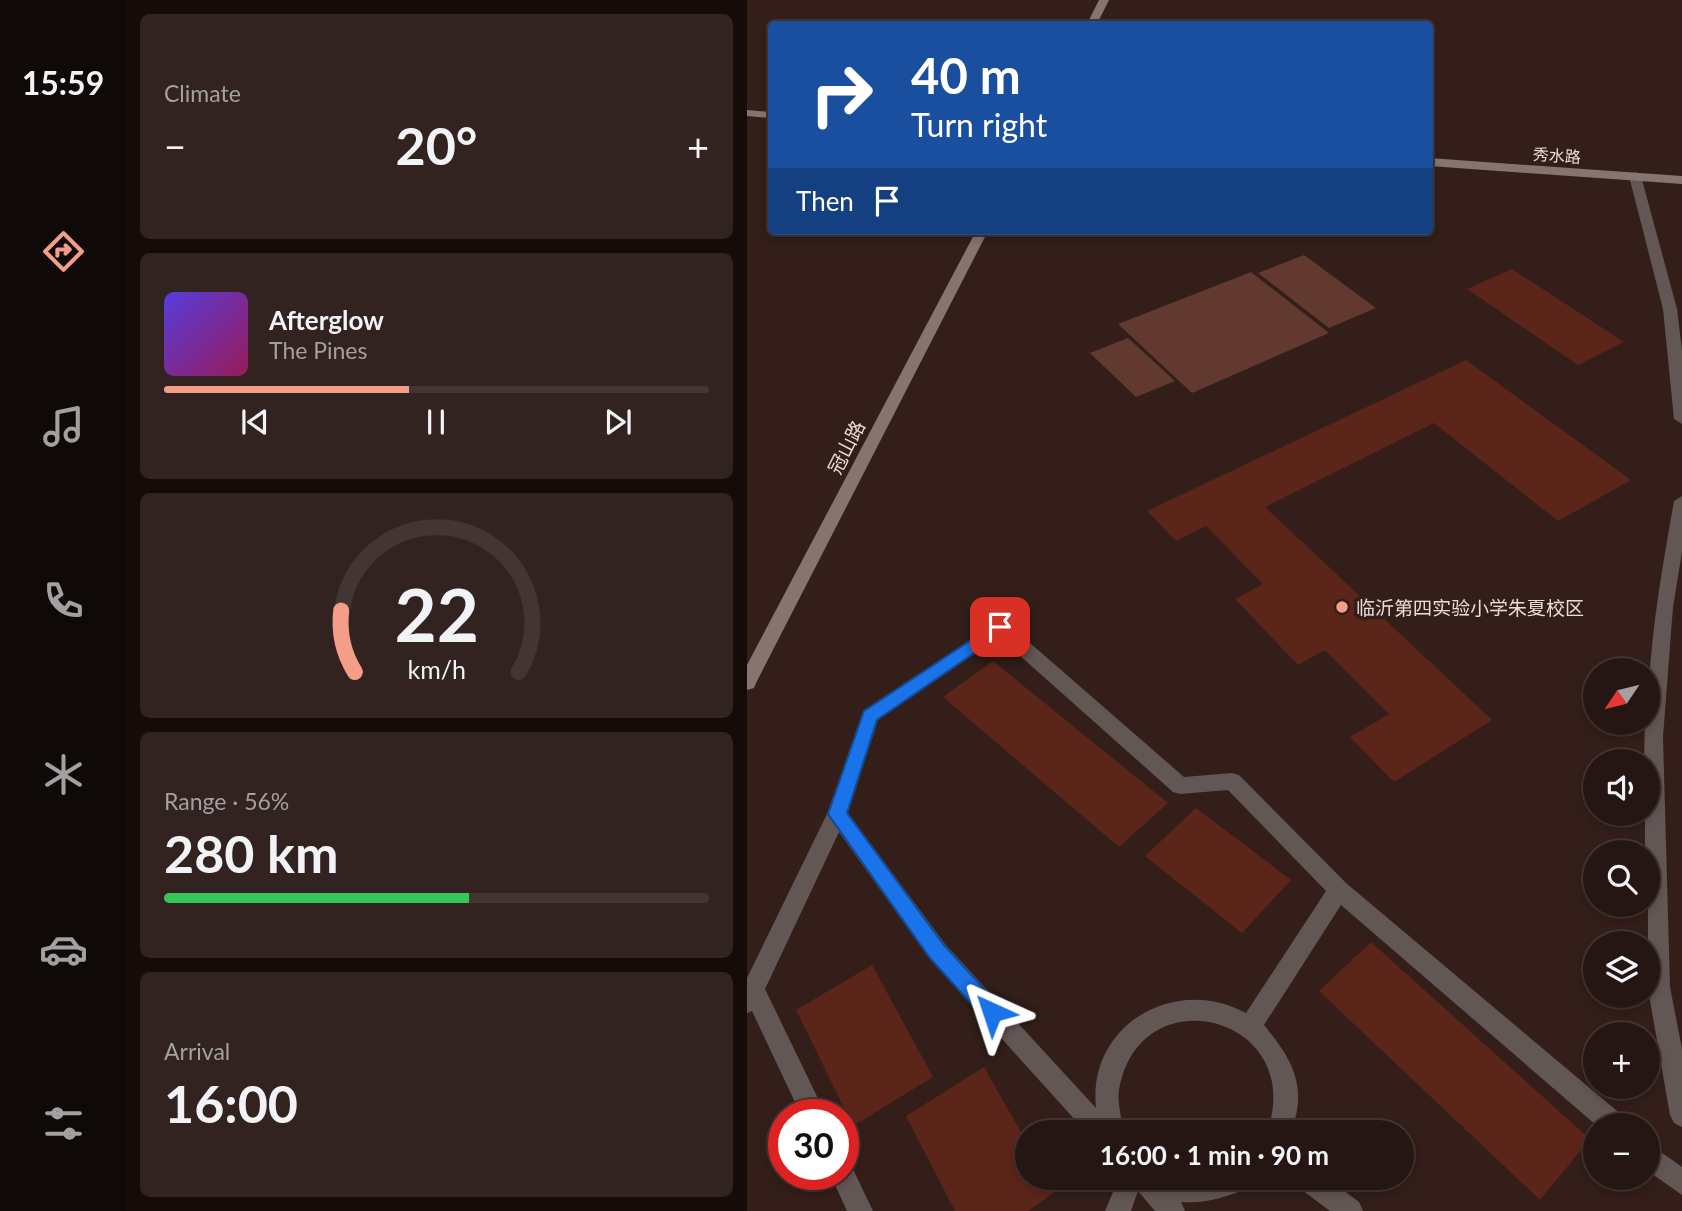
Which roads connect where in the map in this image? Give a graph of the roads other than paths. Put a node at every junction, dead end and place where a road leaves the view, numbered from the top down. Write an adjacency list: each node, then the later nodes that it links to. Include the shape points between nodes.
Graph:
1 (1104, 0): 2 (street)
2 (1094, 21)
3 (747, 113): 4 (street)
4 (768, 115)
5 (1433, 162): 6 (street, 秀水路)
6 (1635, 176): 7 (street, 秀水路); 9 (street, via 1670,309)
7 (1682, 180)
8 (980, 235): 11 (street, 冠山路)
9 (1682, 419)
10 (1682, 502): 18 (street, via 1664,607 1653,737 1659,987)
11 (747, 683)
12 (837, 814): 13 (street, via 870,716 1000,627 1180,786 1232,781); 14 (street); 19 (street, via 937,951)
13 (1339, 890): 15 (street); 17 (street)
14 (750, 996): 16 (street)
15 (1251, 1026): 20 (street, via 1225,1012 1194,1007 1145,1022 1123,1043 1109,1072); 21 (street, via 1267,1040 1282,1068 1287,1099)
16 (805, 1099)
17 (1600, 1113)
18 (1682, 1115)
19 (1091, 1120)
20 (1108, 1120)
21 (1282, 1120)
22 (1660, 1165): 23 (street)
23 (1682, 1183)
24 (850, 1190): 28 (street)
25 (1126, 1190): 29 (street)
26 (1154, 1190): 30 (street)
27 (1323, 1190): 31 (street)
28 (860, 1211)
29 (1118, 1211)
30 (1172, 1211)
31 (1350, 1211)

